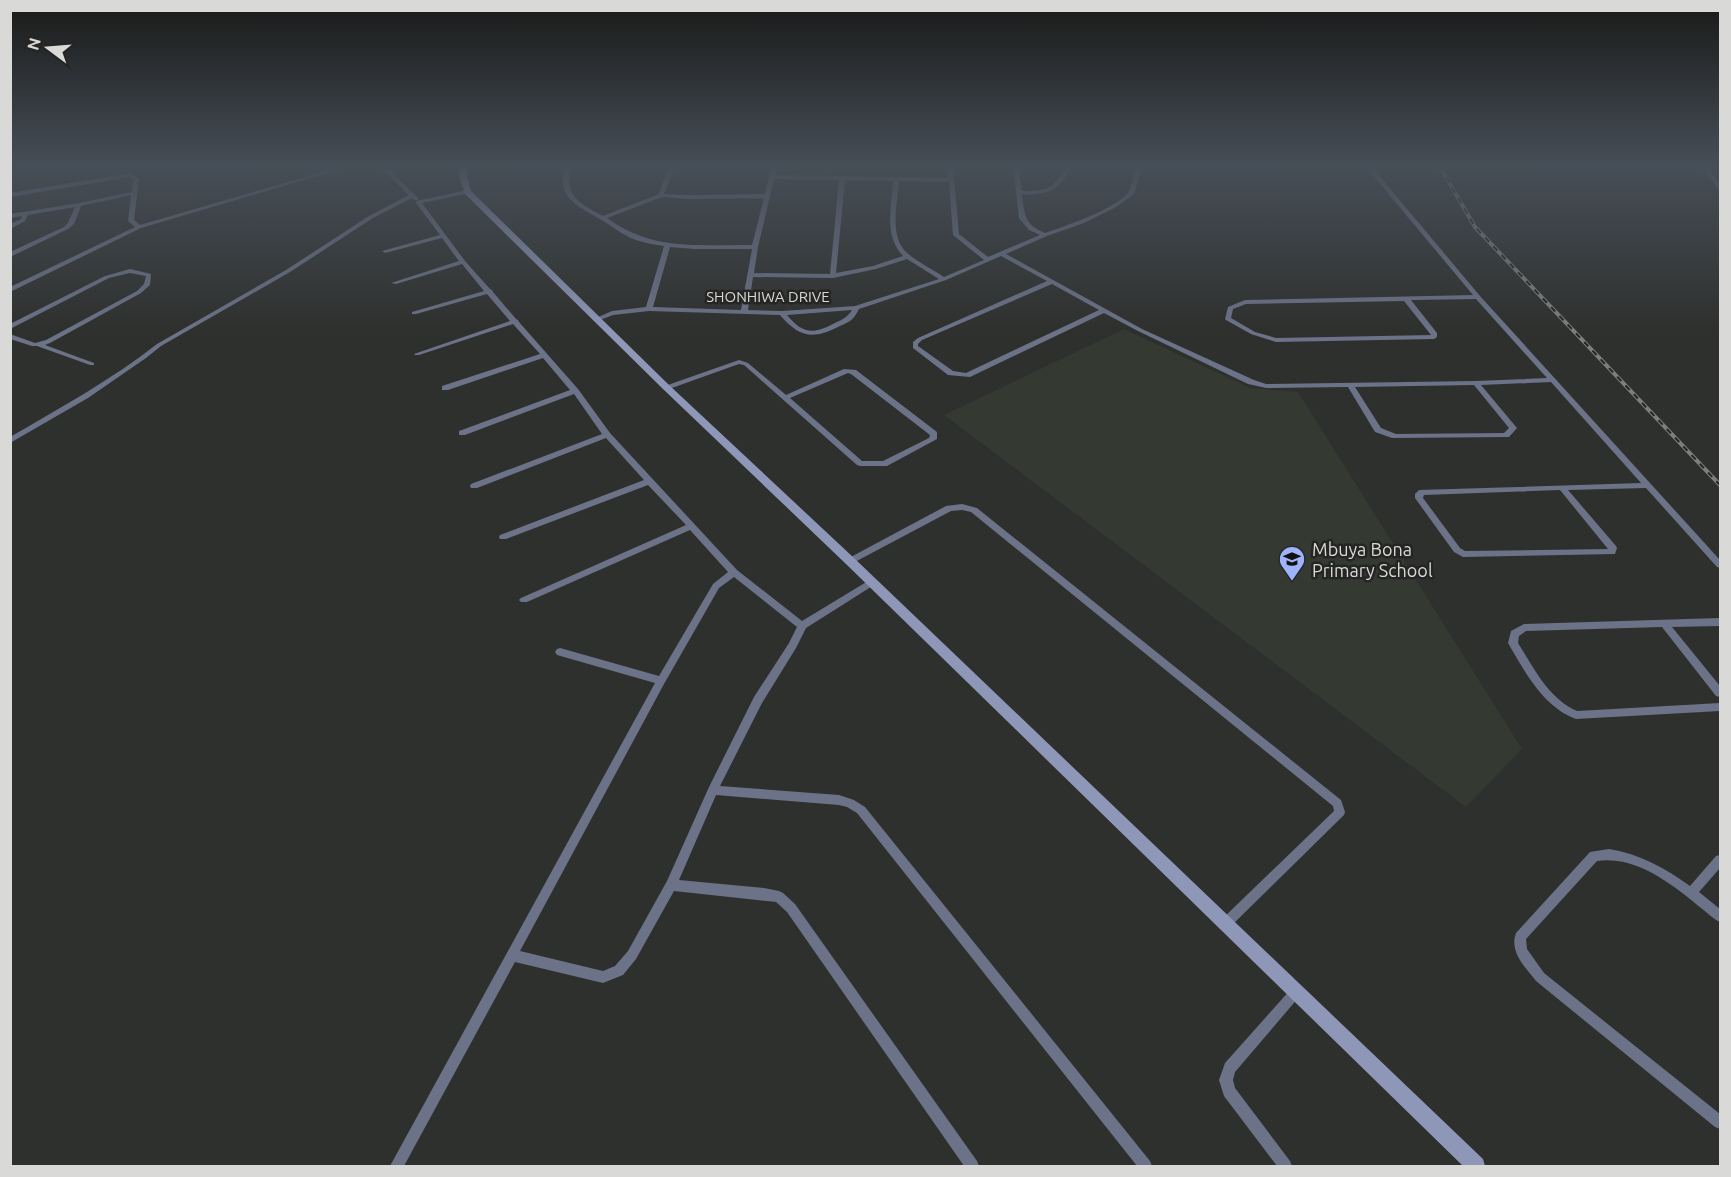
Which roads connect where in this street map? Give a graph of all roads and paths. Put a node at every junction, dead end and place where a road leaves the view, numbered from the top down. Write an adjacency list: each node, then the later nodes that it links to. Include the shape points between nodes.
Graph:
1 (72, 222): 22 (street)
2 (132, 222): 15 (street)
3 (156, 222): 15 (street)
4 (363, 222): 58 (street, via 288,271 159,345 95,390)
5 (432, 222): 17 (street)
6 (499, 222): 41 (street)
7 (609, 222): 18 (street, via 636,240)
8 (760, 222): 19 (street)
9 (838, 222): 27 (street)
10 (895, 222): 23 (street, via 896,243)
11 (955, 222): 24 (street, via 956,235)
12 (1025, 222): 16 (street)
13 (1082, 222): 16 (street, SHONHIWA DRIVE)
14 (1415, 222): 33 (street)
15 (139, 227): 31 (street)
16 (1045, 235): 21 (street, SHONHIWA DRIVE)
17 (442, 236): 20 (street); 25 (street)
18 (667, 246): 19 (street); 36 (street)
19 (754, 247): 26 (street)
20 (385, 250)
21 (1002, 254): 24 (street, SHONHIWA DRIVE); 29 (street)
22 (10, 255)
23 (909, 256): 27 (street); 28 (street)
24 (988, 260): 28 (street, SHONHIWA DRIVE)
25 (463, 262): 30 (street); 32 (street)
26 (750, 275): 27 (street); 38 (street)
27 (833, 276)
28 (944, 279): 35 (street, SHONHIWA DRIVE)
29 (1053, 281): 37 (street); 37 (street, via 921,339 915,347 951,373 968,375)
30 (394, 283)
31 (10, 290)
32 (490, 291): 39 (street); 42 (street)
33 (1478, 297): 34 (street); 49 (street)
34 (1406, 299): 34 (street, via 1245,302 1230,308 1228,319 1276,340 1434,337)
35 (856, 308): 40 (street, SHONHIWA DRIVE); 40 (street, via 851,318 809,335 791,325)
36 (649, 309): 38 (street, SHONHIWA DRIVE); 41 (street, SHONHIWA DRIVE, via 612,313)
37 (1104, 310): 51 (street, via 1251,382 1279,387)
38 (744, 312): 40 (street, SHONHIWA DRIVE)
39 (414, 313)
40 (782, 313)
41 (598, 319): 52 (street)
42 (516, 321): 46 (street); 47 (street)
43 (10, 327): 45 (street, via 107,277 130,271 149,275 147,285 139,292)
44 (10, 336): 45 (street)
45 (39, 345): 48 (street)
46 (417, 354)
47 (545, 355): 53 (street); 54 (street)
48 (92, 364)
49 (1552, 380): 50 (street); 60 (street)
50 (1476, 383): 51 (street); 51 (street, via 1513,428 1511,432 1385,434 1378,430)
51 (1350, 385)
52 (666, 387): 55 (street, via 739,362); 65 (street)
53 (446, 388)
54 (575, 391): 56 (street); 57 (street)
55 (784, 398): 55 (street, via 860,463 884,464 933,439 930,430 853,372)
56 (462, 433)
57 (607, 435): 59 (street); 61 (street)
58 (10, 441)
59 (650, 481): 63 (street); 64 (street)
60 (1649, 485): 62 (street); 66 (street)
61 (474, 486)
62 (1563, 489): 62 (street, via 1422,492 1419,498 1462,554 1612,552)
63 (691, 526): 67 (street); 69 (street)
64 (503, 537)
65 (850, 561): 68 (street); 82 (street, via 950,508 974,510 1337,803 1340,812)
66 (1720, 565)
67 (734, 572): 72 (street); 74 (street, via 716,586)
68 (871, 583): 72 (street); 82 (street)
69 (524, 600)
70 (1720, 622): 71 (street)
71 (1664, 623): 75 (street); 76 (street, via 1524,628 1514,634 1513,643 1553,702 1576,715)
72 (802, 626): 77 (street, via 758,700)
73 (560, 652): 74 (street)
74 (661, 681): 83 (street)
75 (1720, 693)
76 (1720, 707)
77 (713, 790): 79 (street); 88 (street, via 839,800 861,810)
78 (1720, 860): 80 (street)
79 (671, 885): 83 (street, via 632,955 618,971 603,977); 87 (street, via 764,894 779,897 791,908)
80 (1691, 893): 81 (street); 85 (street, via 1619,854 1594,856 1520,937 1521,951 1540,977)
81 (1720, 916)
82 (1224, 925): 84 (street)
83 (512, 955): 86 (street)
84 (1295, 993): 89 (street, via 1230,1068 1226,1080 1228,1091); 90 (street)
85 (1720, 1122)
86 (397, 1167)
87 (972, 1167)
88 (1145, 1167)
89 (1285, 1167)
90 (1476, 1167)

